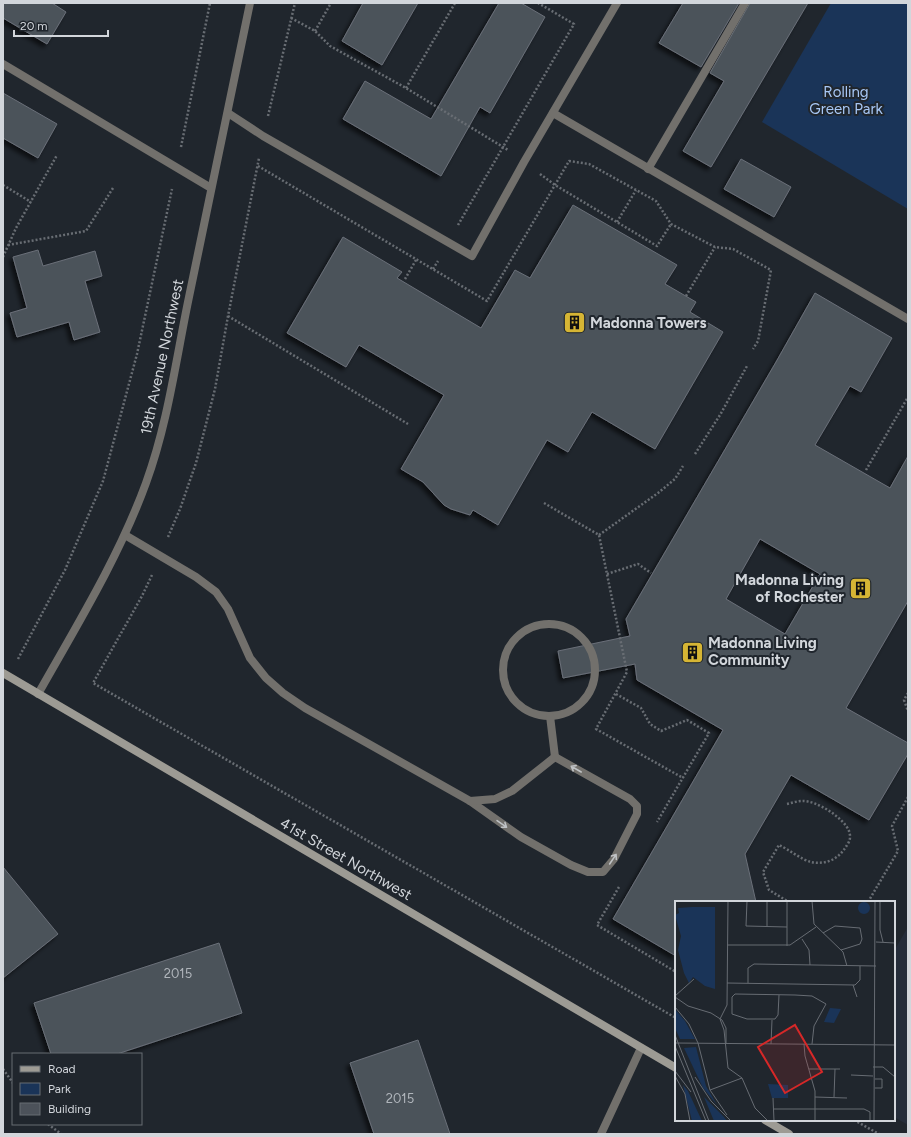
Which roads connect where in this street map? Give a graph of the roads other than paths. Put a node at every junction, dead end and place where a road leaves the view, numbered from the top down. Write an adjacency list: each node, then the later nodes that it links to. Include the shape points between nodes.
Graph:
1 (250, 3): 5 (street, 19th Avenue Northwest)
2 (618, 3): 6 (street)
3 (745, 3): 7 (street)
4 (3, 64): 8 (street)
5 (228, 113): 6 (street, via 263,136 472,256); 8 (street, 19th Avenue Northwest)
6 (553, 113): 7 (street)
7 (648, 169): 9 (street)
8 (211, 188): 10 (street, 19th Avenue Northwest, via 164,422 147,482)
9 (908, 319)
10 (125, 535): 12 (street, 19th Avenue Northwest); 15 (street, via 196,576 216,592 228,609 250,658 266,678 284,693 305,708)
11 (3, 674): 12 (main road, 41st Street Northwest)
12 (38, 694): 16 (main road, 41st Street Northwest)
13 (550, 716): 13 (street, via 573,709 582,701 591,689 594,660 589,646 579,635 569,628 544,623 527,629 513,640 506,652 502,668 504,682 510,695 520,706 534,713); 14 (street)
14 (555, 757): 15 (street, via 512,791 495,799); 15 (street, one-way to 14, via 521,837 570,865 588,872 603,872 614,859 637,814 637,806 630,799)
15 (470, 801)
16 (641, 1048): 17 (main road, 41st Street Northwest); 19 (street)
17 (675, 1067)
18 (767, 1121): 20 (main road)
19 (601, 1134)
20 (788, 1134)

